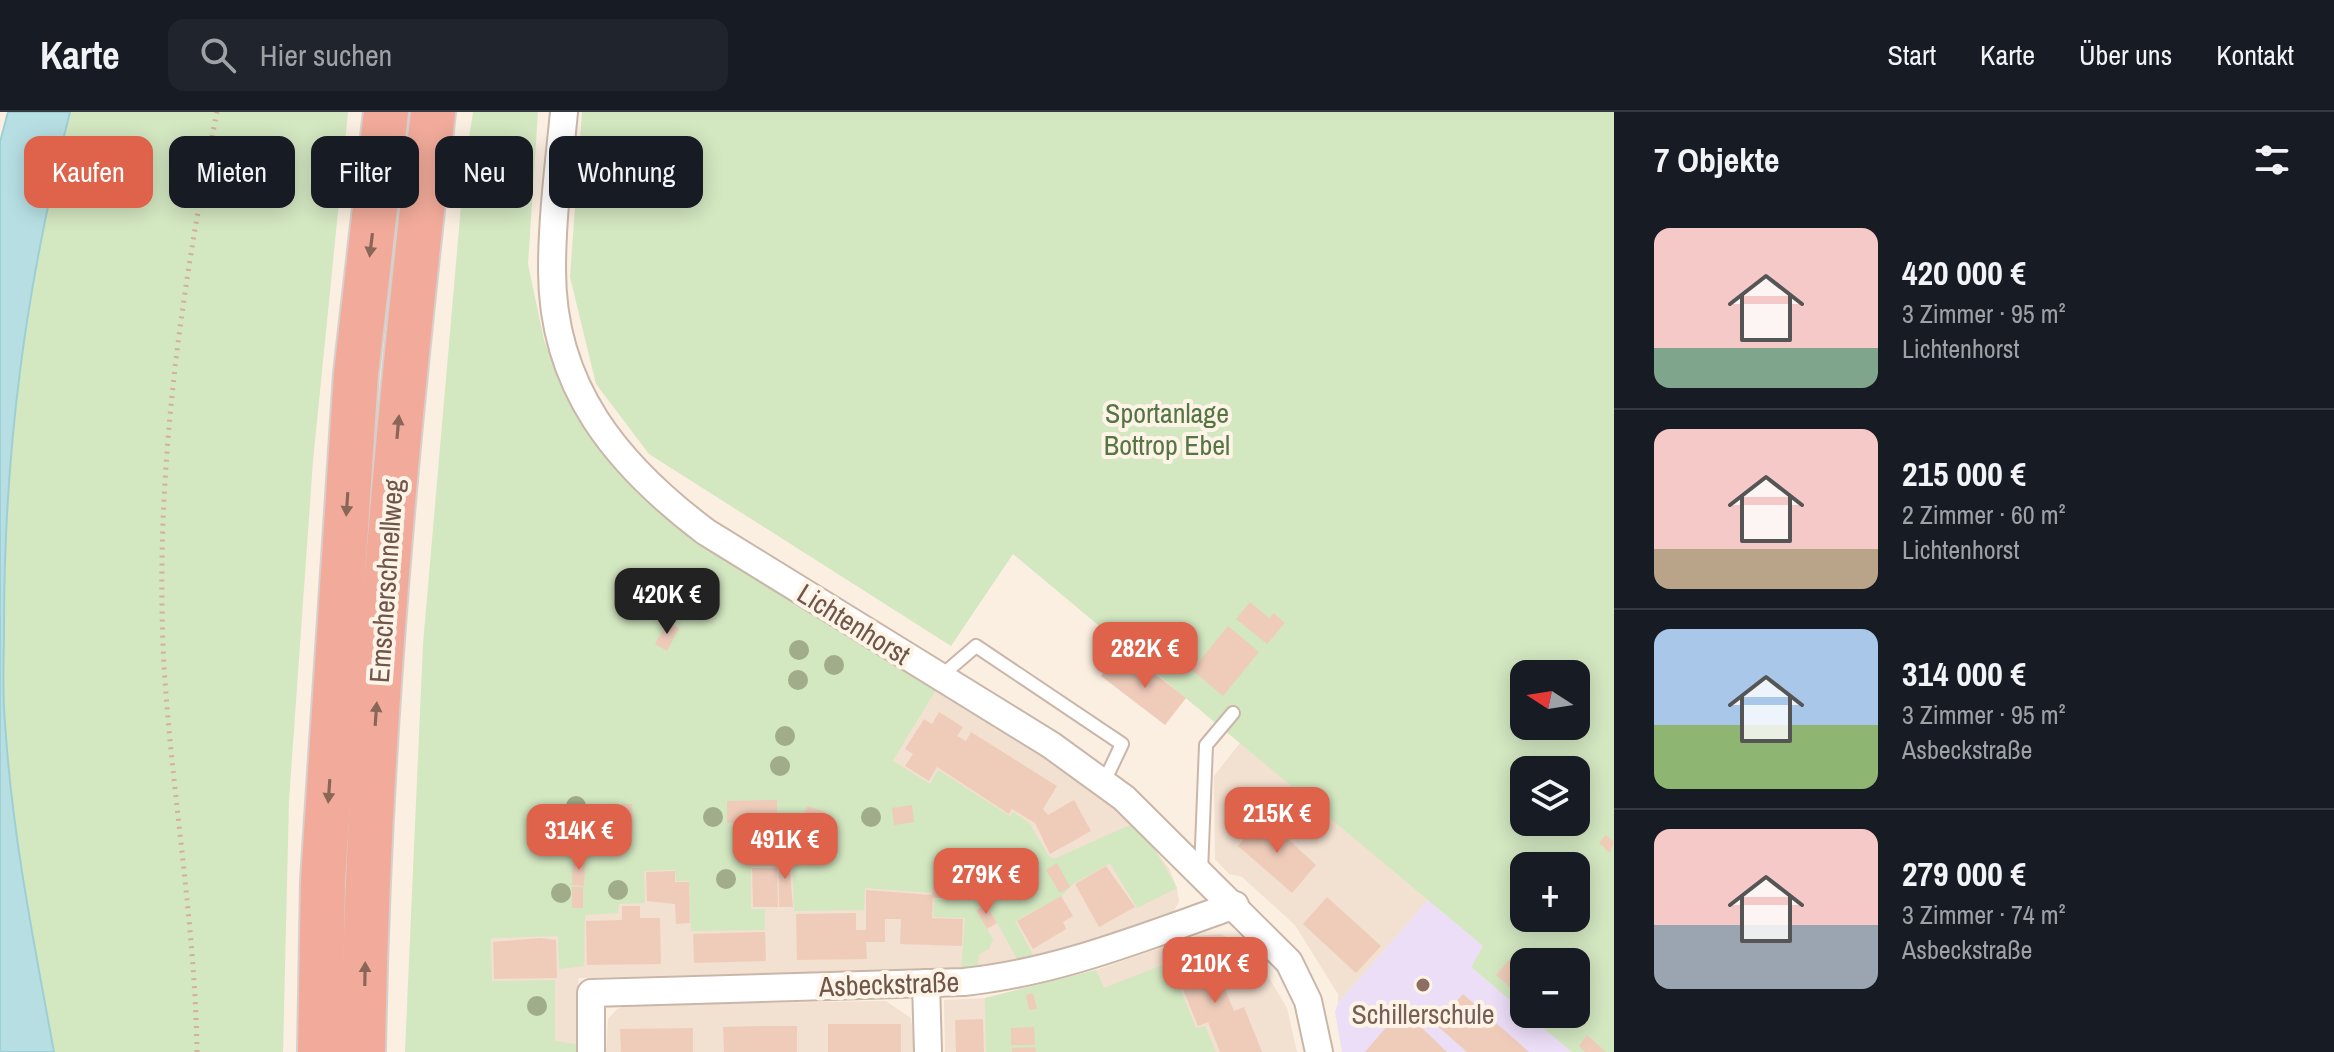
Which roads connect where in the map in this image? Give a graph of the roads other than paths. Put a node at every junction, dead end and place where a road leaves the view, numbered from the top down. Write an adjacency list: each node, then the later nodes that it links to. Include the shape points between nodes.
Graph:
1 (386, 112): 10 (highway, Emscherschnellweg, one-way to 10, via 356,374 323,880)
2 (433, 112): 11 (highway, Emscherschnellweg, one-way to 2, via 366,882 382,619)
3 (564, 112): 4 (street, Lichtenhorst, via 552,272 560,338 588,411 656,494 706,532)
4 (940, 677): 6 (street, Lichtenhorst); 6 (lane, via 976,646 1122,744)
5 (1233, 713): 7 (lane, via 1206,745)
6 (1104, 782): 7 (street, Lichtenhorst)
7 (1201, 872): 8 (street, Lichtenhorst)
8 (1235, 905): 9 (street, Asbeckstraße, via 1014,977); 14 (street, Lichtenhorst, via 1289,962 1308,1001)
9 (926, 983): 12 (street, Asbeckstraße, via 591,993); 13 (street)
10 (320, 1052)
11 (363, 1052)
12 (591, 1052)
13 (928, 1052)
14 (1319, 1052)

